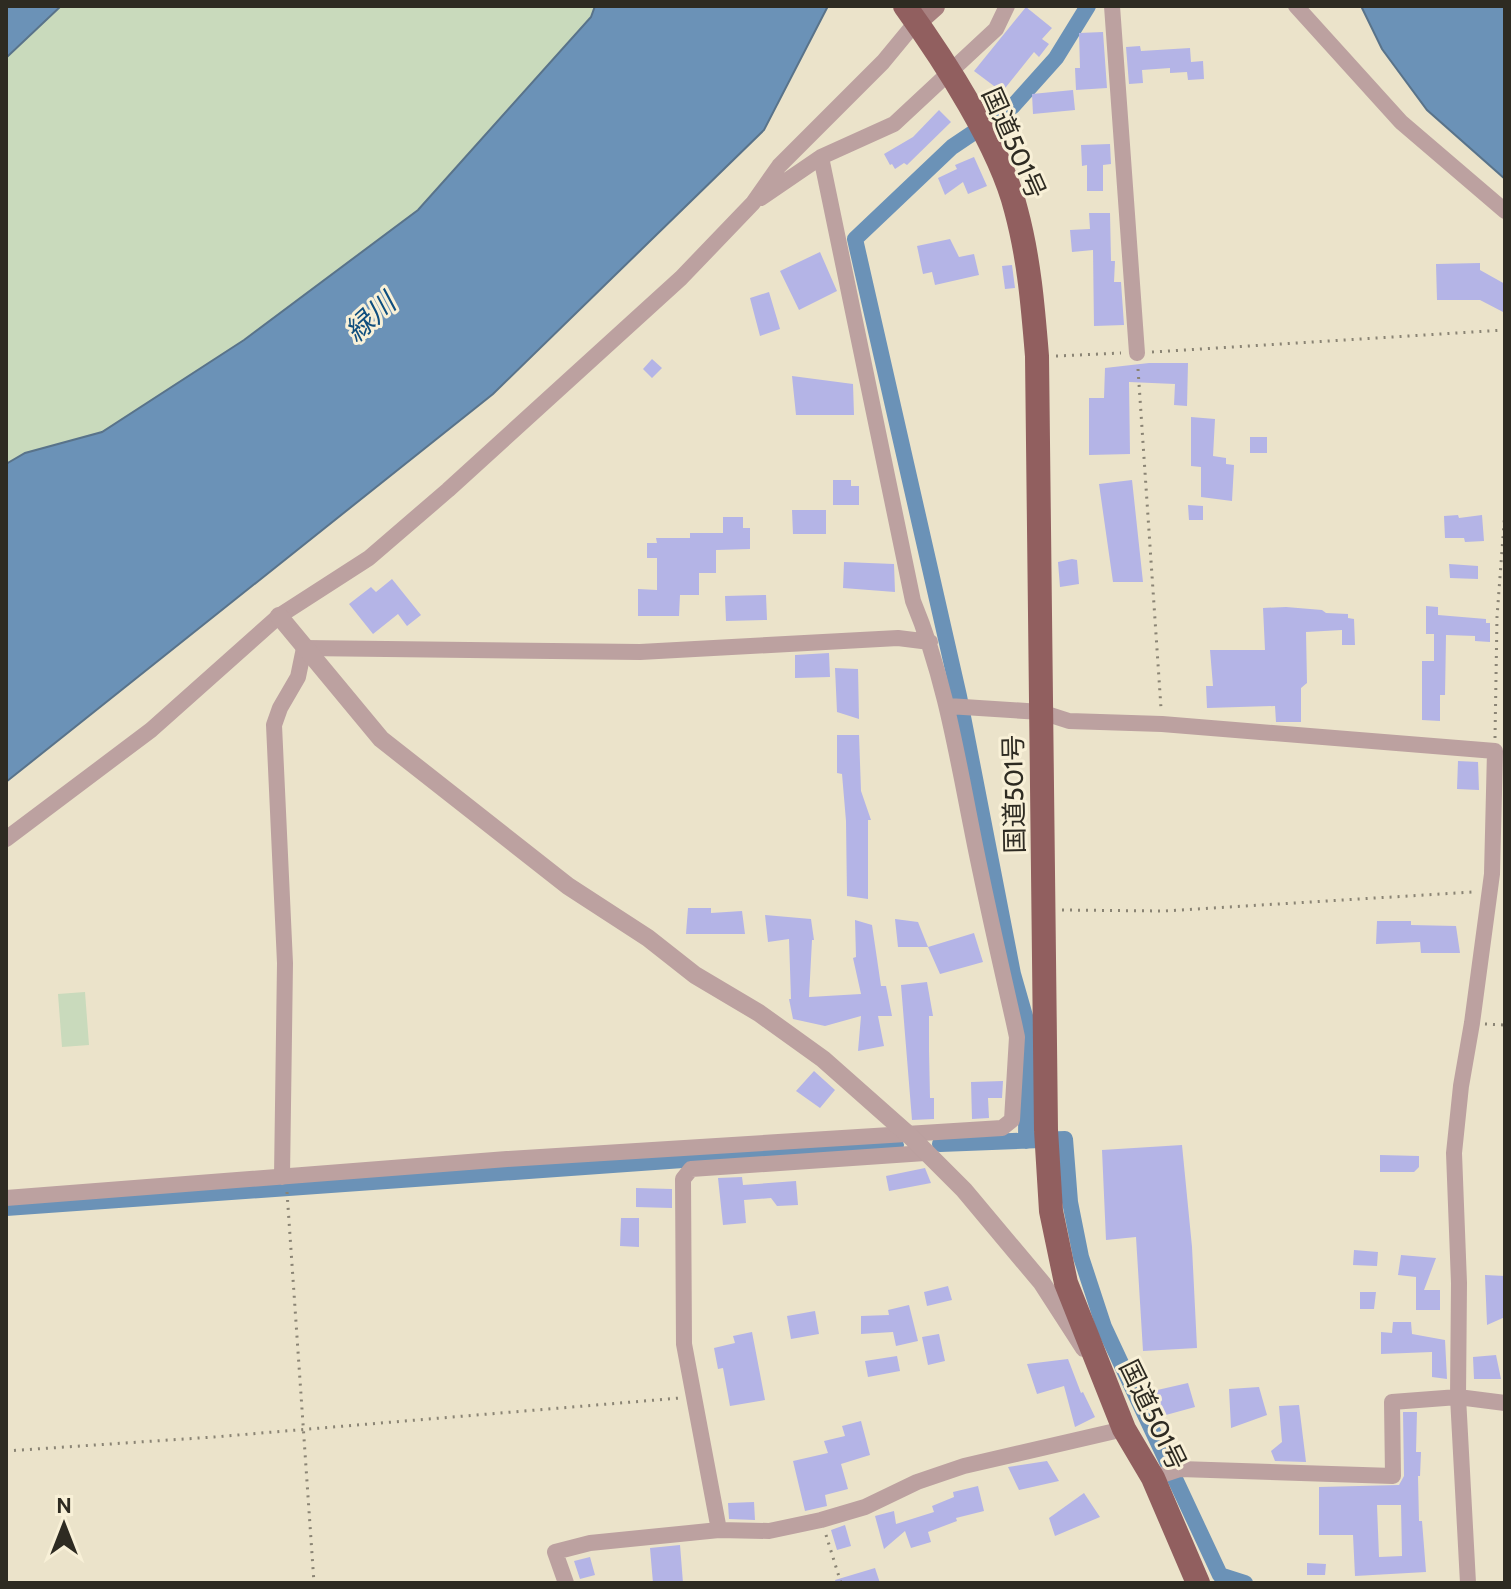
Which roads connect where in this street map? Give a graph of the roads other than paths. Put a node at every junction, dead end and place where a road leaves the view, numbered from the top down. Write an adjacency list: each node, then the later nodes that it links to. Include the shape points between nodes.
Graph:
1 (1007, 6): 5 (street, via 996,29 894,124)
2 (1112, 6): 8 (street)
3 (1296, 6): 7 (street, via 1401,122)
4 (916, 12): 6 (street, via 883,62 779,166); 13 (highway, 国道501号, via 978,121 1016,208 1032,287)
5 (821, 157): 6 (street); 10 (street, via 913,601)
6 (753, 203): 9 (street, via 681,278 437,500 369,558)
7 (1505, 211)
8 (1137, 353)
9 (279, 616): 11 (street); 14 (street, via 151,730)
10 (930, 642): 11 (street, via 898,638 640,652); 12 (street)
11 (304, 648): 16 (street, via 381,739 568,886 823,1059); 18 (street, via 298,677 274,725 285,963)
12 (956, 706): 13 (street); 16 (street, via 989,914 1017,1037 1012,1120 1002,1128)
13 (1041, 712): 15 (street, via 1069,721 1495,751); 20 (highway, 国道501号, via 1051,1211 1066,1283)
14 (6, 839)
15 (1499, 840): 21 (street, via 1454,1153)
16 (910, 1136): 17 (street); 18 (street)
17 (925, 1153): 20 (street, via 964,1190 1042,1283); 25 (street, via 691,1169 683,1179 681,1318)
18 (282, 1177): 19 (street)
19 (6, 1198)
20 (1100, 1373): 23 (highway, 国道501号)
21 (1458, 1397): 22 (street); 24 (street, via 1392,1402 1393,1476); 26 (street)
22 (1505, 1403)
23 (1124, 1429): 24 (highway, 国道501号); 25 (street, via 964,1466 821,1520 769,1531)
24 (1165, 1474): 28 (highway, 国道501号)
25 (719, 1530): 27 (street, via 590,1543 555,1552)
26 (1468, 1580)
27 (566, 1583)
28 (1198, 1583)

